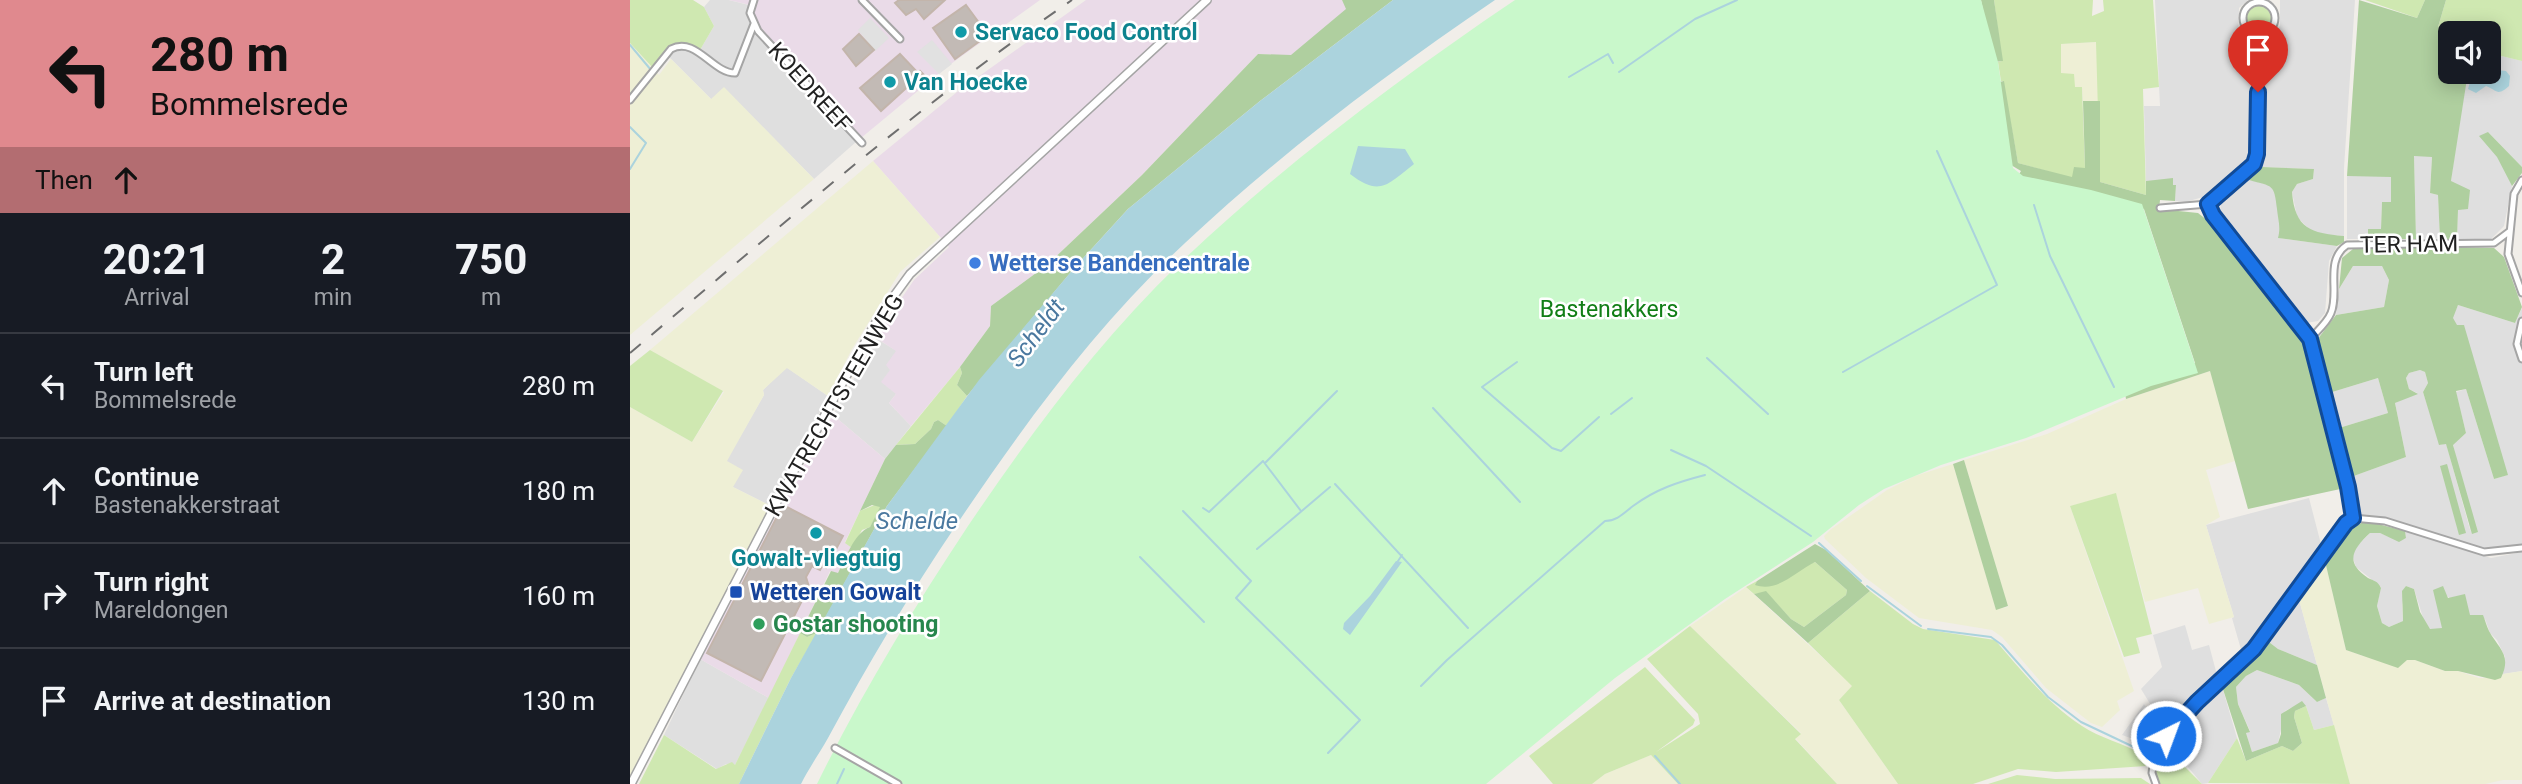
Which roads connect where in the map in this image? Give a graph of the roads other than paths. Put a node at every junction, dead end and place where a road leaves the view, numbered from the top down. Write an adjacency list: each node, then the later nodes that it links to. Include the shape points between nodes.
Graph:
1 (754, 0): 4 (street, via 750,13)
2 (862, 0): 6 (street)
3 (1207, 0): 22 (street, KWATRECHTSTEENWEG, via 909,274 880,315 778,500)
4 (754, 24): 7 (street, KOEDREEF, via 735,73 678,45); 8 (street, KOEDREEF)
5 (2259, 34): 5 (street, via 2270,29 2275,19 2270,7 2256,2 2247,7 2243,20 2247,29); 10 (street, via 2257,154 2247,172)
6 (900, 39)
7 (630, 100)
8 (862, 143)
9 (2522, 180): 12 (street, via 2514,194)
10 (2210, 202): 11 (street); 17 (street, via 2213,215)
11 (2160, 208)
12 (2510, 231): 13 (street); 14 (street)
13 (2494, 243): 14 (street); 17 (street, TER HAM, via 2347,246 2336,257 2331,314)
14 (2508, 254): 15 (street)
15 (2522, 293)
16 (2522, 321): 18 (street, via 2517,344)
17 (2310, 339): 19 (street)
18 (2522, 359)
19 (2353, 518): 20 (street, via 2385,521 2484,552); 24 (street, via 2254,649 2166,736 2154,757)
20 (2522, 548)
21 (835, 748): 23 (street)
22 (631, 784)
23 (898, 784)
24 (2156, 784)

